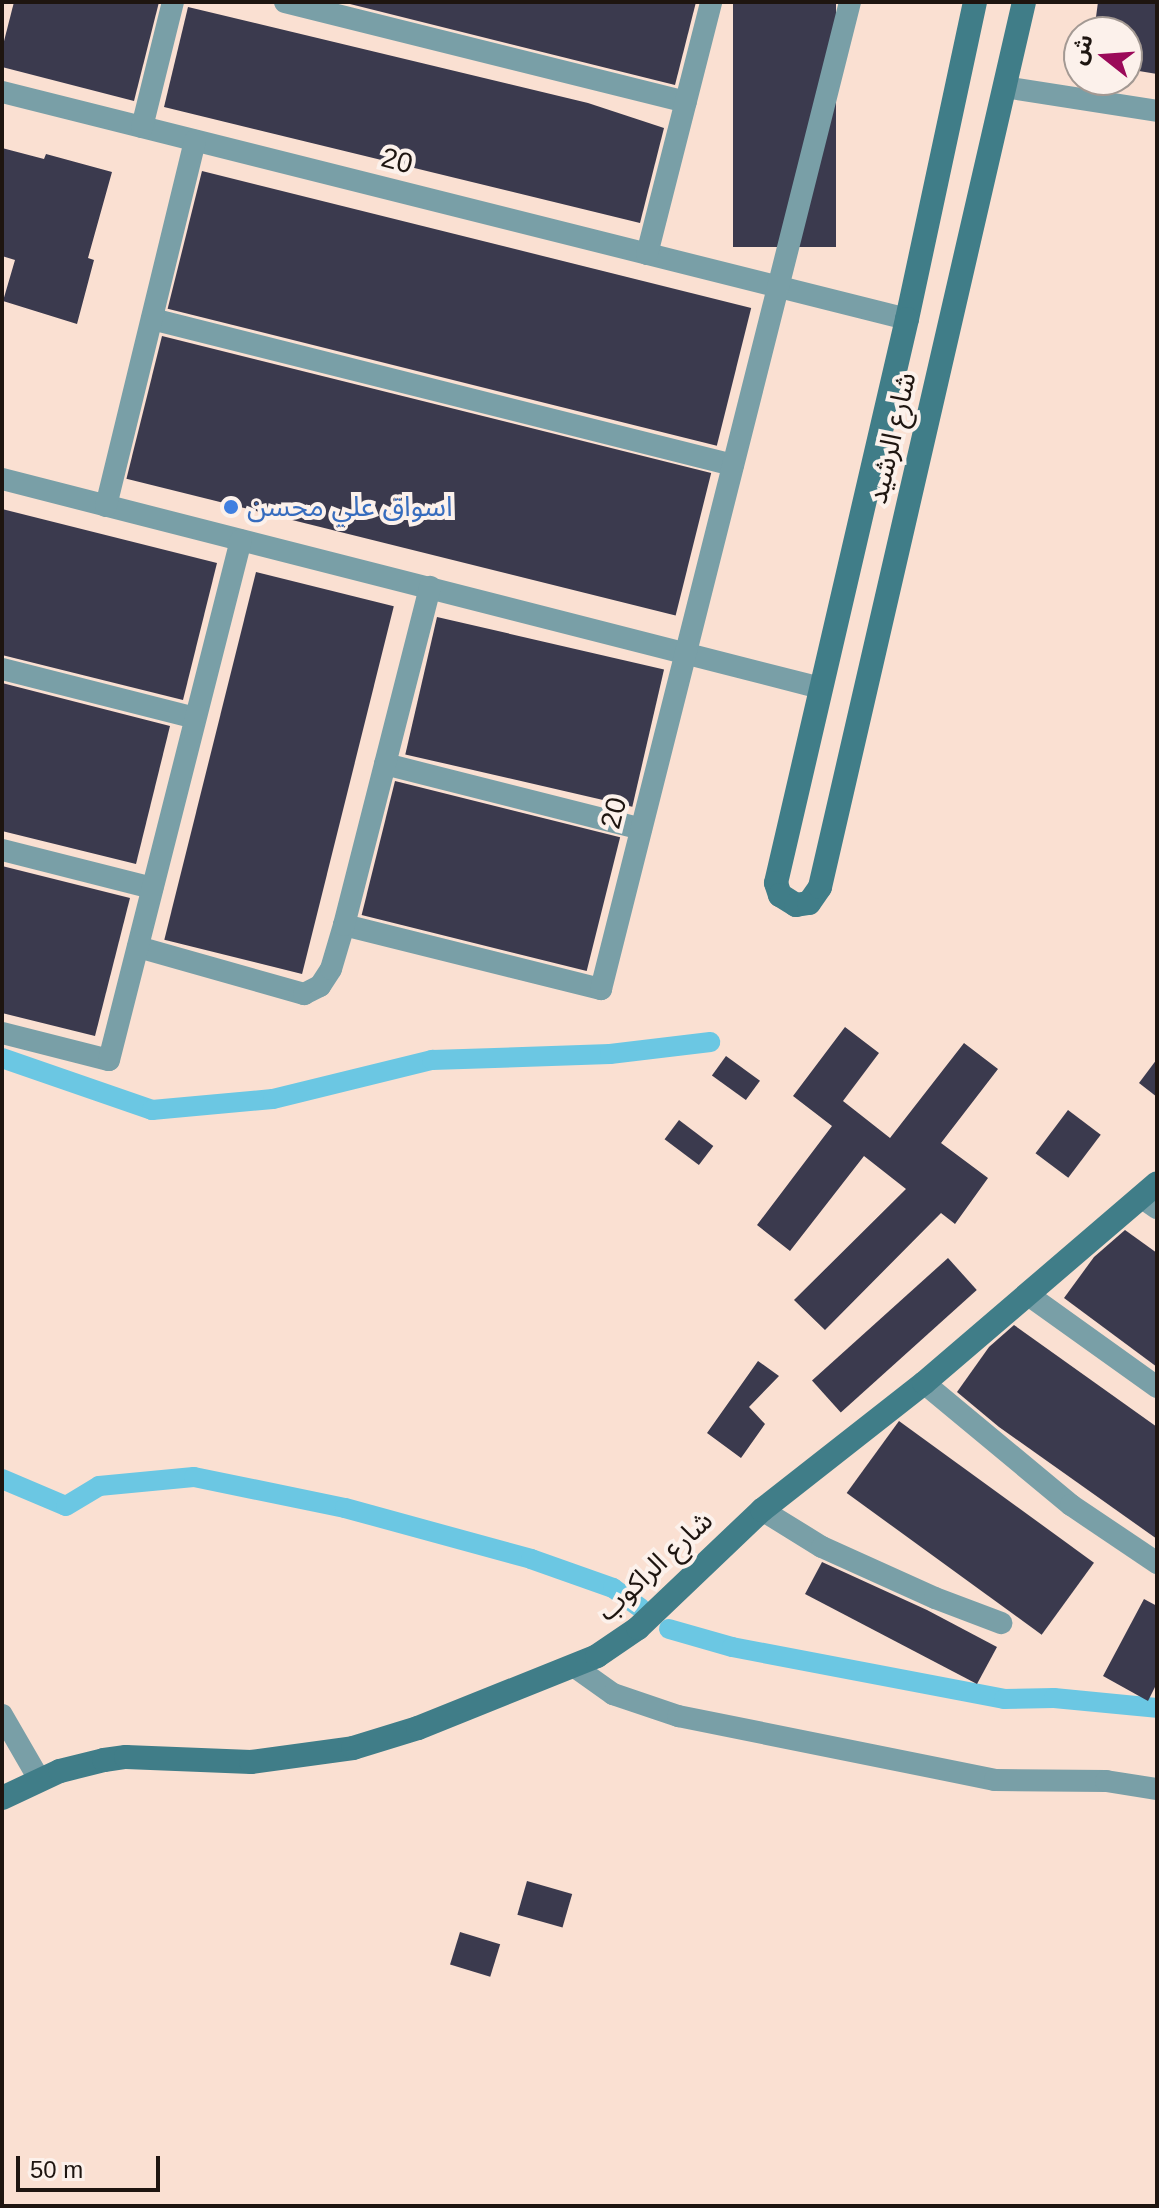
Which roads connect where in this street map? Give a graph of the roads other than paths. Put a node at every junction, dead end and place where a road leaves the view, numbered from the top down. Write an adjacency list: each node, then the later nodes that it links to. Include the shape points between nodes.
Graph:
1 (173, 2): 11 (street)
2 (285, 2): 9 (street)
3 (711, 2): 9 (street)
4 (850, 2): 14 (street, 20)
5 (975, 2): 16 (street, شارع الرشيد)
6 (1024, 2): 7 (street, شارع الرشيد)
7 (1004, 87): 10 (street); 17 (street, شارع الرشيد)
8 (2, 92): 11 (street, 20)
9 (686, 102): 13 (street)
10 (1157, 111)
11 (142, 127): 12 (street, 20)
12 (195, 141): 13 (street, 20); 15 (street)
13 (647, 254): 14 (street, 20)
14 (778, 288): 16 (street); 18 (street, 20)
15 (152, 319): 18 (street); 20 (street)
16 (907, 319): 17 (street); 25 (street, شارع الرشيد)
17 (948, 329): 25 (street, شارع الرشيد, via 820,887 809,903 796,905 780,895 776,883)
18 (733, 465): 23 (street, 20)
19 (2, 479): 20 (street)
20 (106, 506): 21 (street)
21 (241, 540): 22 (street); 26 (street)
22 (430, 587): 23 (street); 27 (street)
23 (686, 652): 25 (street); 28 (street, 20)
24 (2, 669): 26 (street)
25 (821, 688)
26 (195, 718): 30 (street)
27 (385, 764): 28 (street); 31 (street)
28 (641, 829): 31 (street, 20, via 601,989)
29 (2, 850): 30 (street)
30 (152, 888): 32 (street)
31 (344, 925): 32 (street, via 331,969 320,986 304,994)
32 (138, 947): 33 (street, via 109,1060)
33 (2, 1033)
34 (1152, 1196): 35 (street, شارع الراكوب)
35 (1027, 1294): 36 (street, شارع الراكوب); 37 (street)
36 (924, 1383): 38 (street, شارع الراكوب); 39 (street, via 1071,1505)
37 (1157, 1387)
38 (762, 1510): 40 (street, via 822,1547); 41 (street, شارع الراكوب, via 638,1628)
39 (1157, 1563)
40 (1001, 1623)
41 (575, 1667): 43 (street, شارع الراكوب, via 353,1748 251,1762 126,1757 81,1764); 44 (street, via 613,1694 693,1719 995,1780 1106,1781)
42 (2, 1715): 43 (street)
43 (39, 1779): 45 (street, شارع الراكوب)
44 (1157, 1789)
45 (2, 1798)

